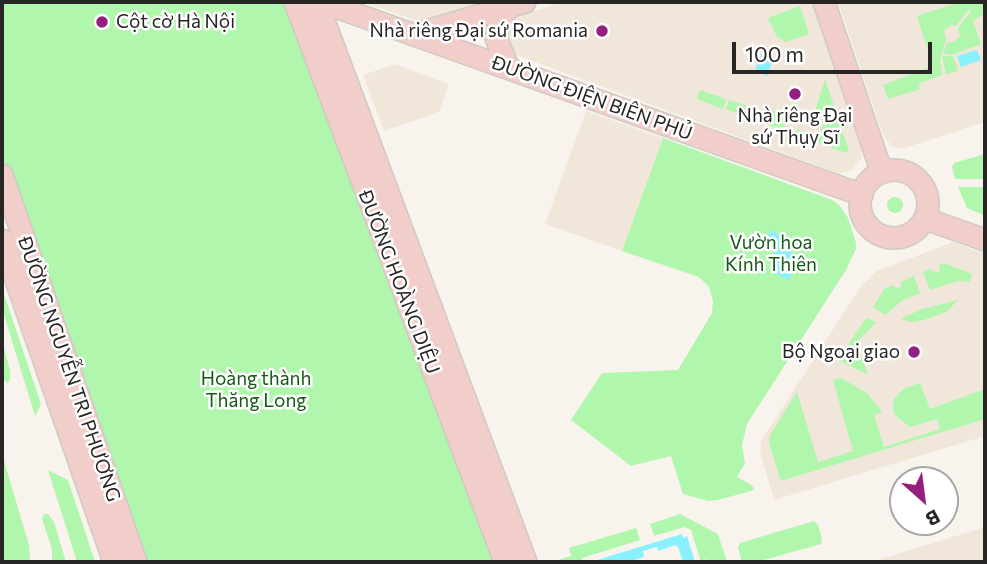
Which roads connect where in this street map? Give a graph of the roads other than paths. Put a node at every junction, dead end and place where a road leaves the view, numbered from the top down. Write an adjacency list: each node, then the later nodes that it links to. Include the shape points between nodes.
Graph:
1 (295, 2): 16 (street, ĐƯỜNG HOÀNG DIỆU)
2 (320, 2): 5 (street, ĐƯỜNG ĐIỆN BIÊN PHỦ); 17 (street, ĐƯỜNG HOÀNG DIỆU)
3 (824, 2): 7 (street)
4 (517, 4): 5 (street); 6 (street, via 500,19 496,38)
5 (414, 35): 6 (street, ĐƯỜNG ĐIỆN BIÊN PHỦ)
6 (509, 69): 9 (street, ĐƯỜNG ĐIỆN BIÊN PHỦ)
7 (882, 173): 9 (street); 10 (street, via 900,171 918,179 928,197)
8 (2, 175): 13 (street, ĐƯỜNG NGUYỄN TRI PHƯƠNG)
9 (862, 195): 10 (street, via 863,219 881,236 891,239 911,234)
10 (926, 219): 12 (street)
11 (2, 240): 13 (street, ĐƯỜNG NGUYỄN TRI PHƯƠNG)
12 (985, 240)
13 (79, 430): 14 (street, ĐƯỜNG NGUYỄN TRI PHƯƠNG); 15 (street, ĐƯỜNG NGUYỄN TRI PHƯƠNG)
14 (114, 562)
15 (136, 562)
16 (505, 562)
17 (526, 562)

